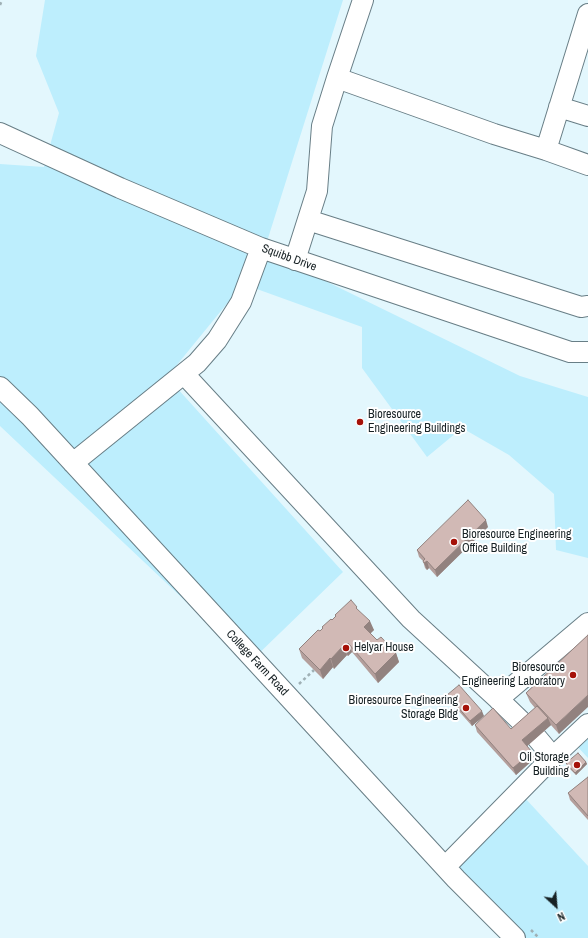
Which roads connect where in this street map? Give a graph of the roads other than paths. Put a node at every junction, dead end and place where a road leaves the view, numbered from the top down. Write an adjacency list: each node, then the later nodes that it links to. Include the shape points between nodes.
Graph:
1 (363, 0): 3 (street)
2 (588, 14): 4 (street)
3 (337, 78): 8 (street); 10 (street, via 322,126 317,191)
4 (561, 102): 5 (street); 6 (street); 8 (street)
5 (588, 106)
6 (588, 116)
7 (0, 133): 11 (street, Squibb Drive)
8 (546, 150): 9 (street)
9 (588, 165)
10 (308, 220): 12 (street); 13 (street, via 581,308)
11 (261, 248): 12 (street, Squibb Drive); 15 (street, via 241,302 217,340)
12 (295, 260): 14 (street, Squibb Drive, via 570,352)
13 (588, 306)
14 (586, 353)
15 (184, 374): 17 (street); 19 (street, via 411,619)
16 (0, 387): 17 (street, College Farm Road)
17 (73, 463): 22 (street, College Farm Road)
18 (588, 623): 19 (street)
19 (498, 699): 21 (street)
20 (588, 724): 21 (street)
21 (553, 757): 22 (street)
22 (445, 867): 23 (street, College Farm Road)
23 (515, 938)

